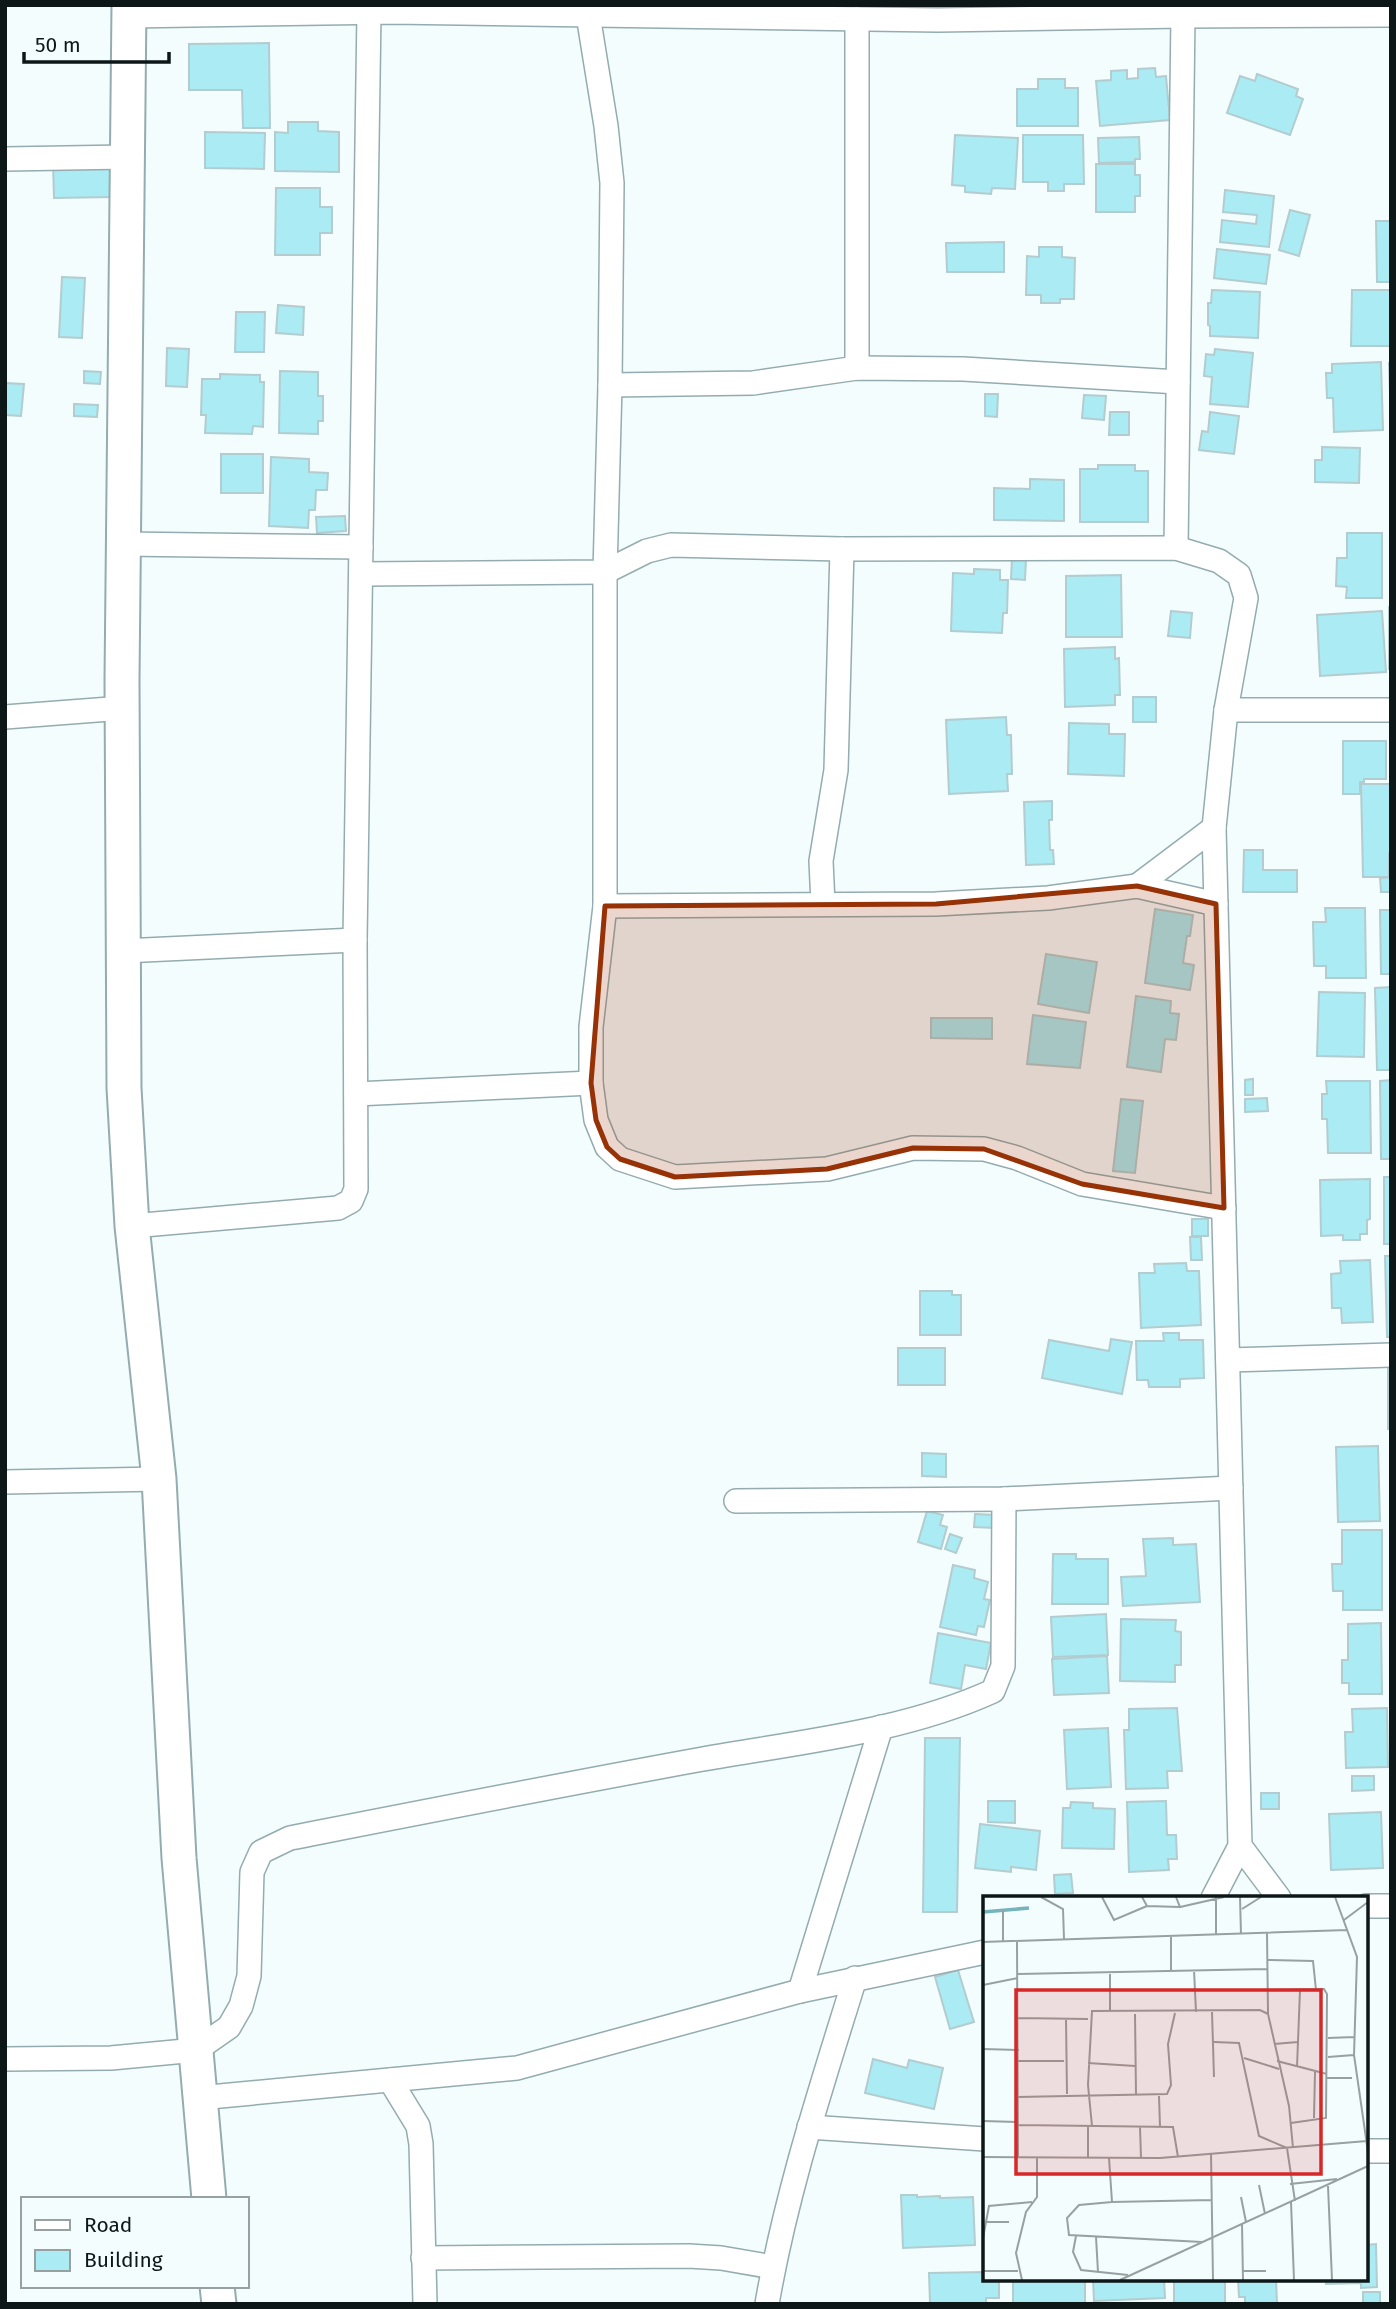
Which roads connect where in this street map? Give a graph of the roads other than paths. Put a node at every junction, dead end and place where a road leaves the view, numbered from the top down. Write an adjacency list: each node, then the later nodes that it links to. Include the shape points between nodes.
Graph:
1 (393, 9): 3 (street); 5 (street)
2 (129, 11): 3 (street); 9 (street)
3 (369, 12): 15 (street)
4 (938, 13): 7 (street); 8 (street)
5 (588, 15): 8 (street); 13 (street, via 612,183)
6 (1391, 15): 7 (street)
7 (1182, 16): 12 (street)
8 (858, 19): 11 (street)
9 (127, 157): 10 (street); 14 (street)
10 (5, 159)
11 (858, 368): 12 (street, via 963,369); 13 (street, via 753,383)
12 (1178, 382): 16 (street)
13 (610, 386): 18 (street)
14 (124, 544): 15 (street); 20 (street)
15 (361, 547): 19 (street)
16 (1176, 548): 17 (street); 21 (street, via 1219,561 1239,575 1246,598)
17 (842, 549): 18 (street, via 671,545 647,551); 26 (street, via 836,771 822,852)
18 (605, 572): 19 (street); 28 (street)
19 (362, 574): 29 (street)
20 (123, 708): 23 (street); 30 (street)
21 (1226, 710): 22 (street); 24 (street)
22 (1391, 710)
23 (5, 718)
24 (1214, 828): 25 (street); 27 (street)
25 (1137, 886): 26 (street, via 1030,899); 27 (street)
26 (823, 904): 28 (street)
27 (1216, 904): 33 (street)
28 (605, 906): 31 (street)
29 (355, 940): 30 (street); 32 (street)
30 (123, 951): 34 (street)
31 (591, 1083): 32 (street); 33 (street, via 596,1120 607,1147 620,1159 675,1177 827,1169 913,1148 984,1149 1082,1184)
32 (356, 1094): 34 (street, via 356,1189 351,1201 338,1208)
33 (1224, 1208): 36 (street)
34 (132, 1226): 37 (street)
35 (1391, 1355): 36 (street)
36 (1228, 1360): 39 (street)
37 (159, 1479): 38 (street); 51 (street, via 179,1858)
38 (5, 1482)
39 (1231, 1488): 40 (street); 43 (street)
40 (1004, 1499): 41 (street); 42 (street, via 1003,1666 993,1691)
41 (736, 1501)
42 (881, 1727): 50 (street); 51 (street, via 524,1791 290,1838 270,1847 261,1852 252,1871 249,1976 241,2006 229,2027)
43 (1240, 1846): 44 (street); 45 (street)
44 (1214, 1896)
45 (1278, 1896)
46 (1368, 1906): 47 (street)
47 (1391, 1906)
48 (983, 1952): 49 (street)
49 (855, 1978): 50 (street); 55 (street)
50 (800, 1991): 53 (street, via 517,2068)
51 (196, 2050): 52 (street); 54 (street)
52 (5, 2060)
53 (390, 2080): 54 (street); 60 (street, via 418,2126)
54 (199, 2098): 59 (street)
55 (809, 2127): 56 (street); 61 (street)
56 (983, 2139)
57 (1368, 2151): 58 (street)
58 (1391, 2151)
59 (209, 2197)
60 (423, 2258): 61 (street, via 689,2256); 62 (street)
61 (773, 2267): 63 (street)
62 (425, 2304)
63 (767, 2304)

